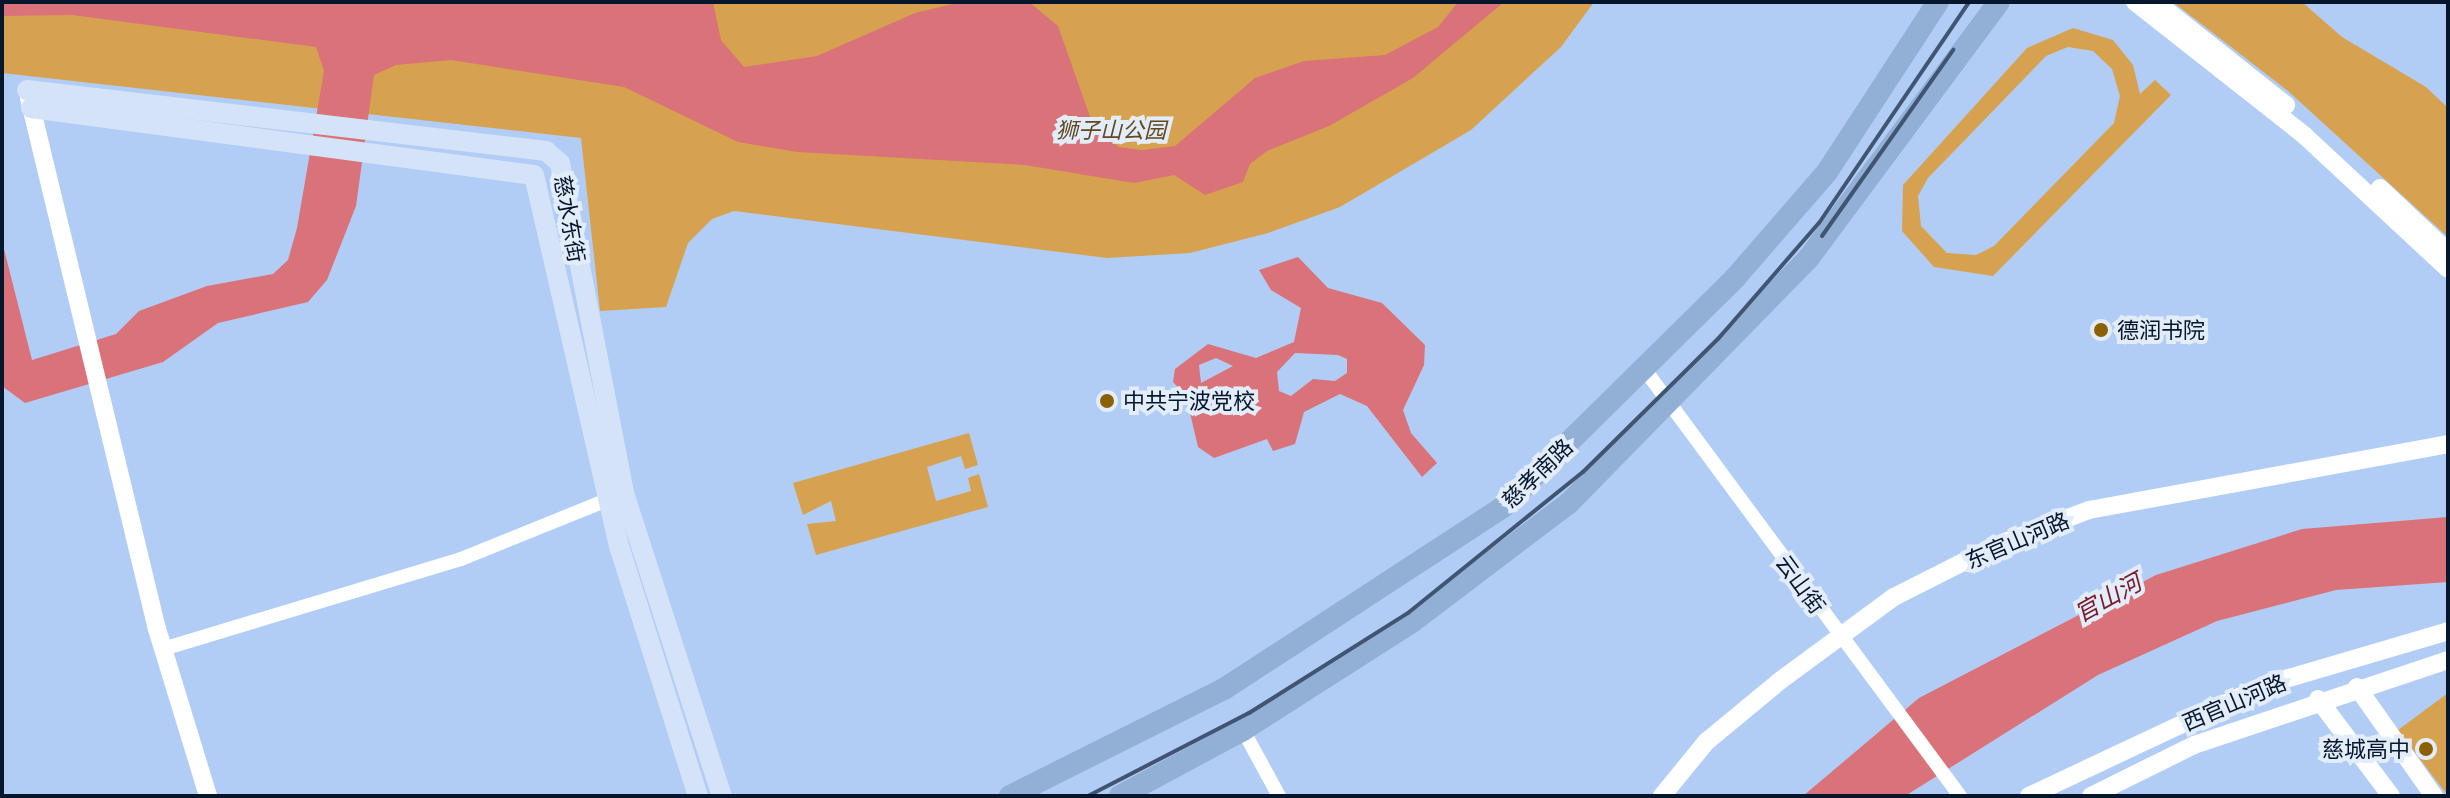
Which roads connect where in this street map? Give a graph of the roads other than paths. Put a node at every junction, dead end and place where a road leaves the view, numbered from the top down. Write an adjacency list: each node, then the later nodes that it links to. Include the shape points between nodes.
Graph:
1 (1938, 2): 8 (main road, 慈孝南路, via 1827,172)
2 (1999, 2): 9 (main road, 慈孝南路, via 1808,259)
3 (2135, 2): 7 (street, via 2305,136)
4 (2156, 2): 6 (street, via 2302,117)
5 (29, 99): 11 (main road, 慈水东街, via 534,175); 11 (main road, 慈水东街, via 546,151 560,163 566,189); 14 (street)
6 (2448, 252)
7 (2448, 269)
8 (1645, 370): 9 (street, 云山街); 22 (main road, 慈孝南路, via 1503,507 1342,617 1224,689)
9 (1668, 402): 13 (street, 云山街); 18 (main road, 慈孝南路, via 1569,503 1412,622)
10 (2448, 444): 13 (street, 东官山河路, via 2089,510 1906,590)
11 (616, 496): 14 (street, via 461,559); 20 (main road, 慈水东街); 21 (main road, 慈水东街)
12 (2448, 631): 27 (street, 西官山河路, via 2265,685)
13 (1840, 637): 25 (street, 东官山河路, via 1706,742); 26 (street, 云山街)
14 (163, 649): 19 (street)
15 (2448, 660): 16 (street, 西官山河路)
16 (2357, 687): 17 (street, 西官山河路); 30 (street)
17 (2318, 699): 28 (street, 西官山河路, via 2194,745); 29 (street)
18 (1243, 730): 23 (main road, 慈孝南路); 24 (street)
19 (208, 796)
20 (698, 796)
21 (722, 796)
22 (1010, 796)
23 (1120, 796)
24 (1279, 796)
25 (1662, 796)
26 (1960, 796)
27 (2029, 796)
28 (2091, 796)
29 (2391, 796)
30 (2434, 796)

